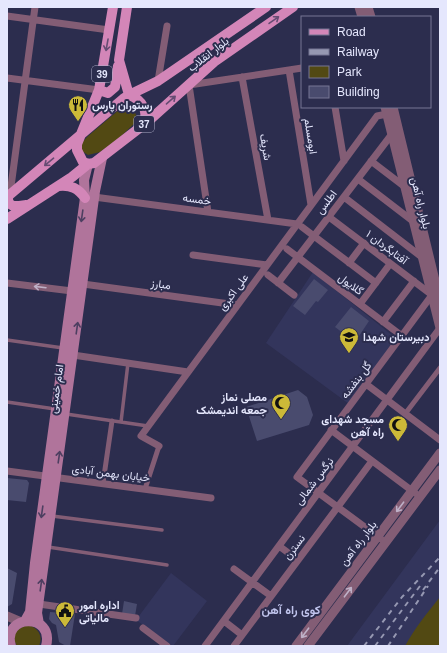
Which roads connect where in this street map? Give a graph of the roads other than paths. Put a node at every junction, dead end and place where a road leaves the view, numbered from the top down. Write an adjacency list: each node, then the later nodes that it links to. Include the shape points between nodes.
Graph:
1 (35, 7): 7 (street)
2 (113, 7): 9 (main road, 39)
3 (127, 7): 10 (main road, 39)
4 (266, 7): 16 (main road, بلوار انقلاب)
5 (293, 7): 17 (main road, بلوار انقلاب / 37, one-way to 5, via 214,62)
6 (7, 16): 7 (street)
7 (34, 19): 9 (street); 15 (street)
8 (167, 26): 16 (street)
9 (110, 30): 18 (main road, 39, one-way to 18)
10 (119, 60): 18 (main road, via 115,87 108,93); 19 (main road, 39)
11 (301, 68): 12 (street)
12 (290, 70): 14 (street); 36 (street, ابومسلم)
13 (7, 78): 15 (street)
14 (242, 78): 17 (street); 40 (street, شریف)
15 (25, 81): 18 (street); 32 (street)
16 (158, 81): 19 (main road, بلوار انقلاب)
17 (189, 85): 22 (main road, بلوار انقلاب / 37, one-way to 17); 37 (street)
18 (99, 90): 24 (main road, 39)
19 (129, 95): 22 (main road, 37, via 136,98 144,107 146,120); 24 (main road, بلوار انقلاب)
20 (335, 108): 26 (street)
21 (388, 109): 23 (street, بلوار راه آهن); 26 (street, علی اکبری, via 377,116); 61 (street, بلوار راه آهن)
22 (142, 126): 25 (main road, 37)
23 (392, 134): 27 (street, اطلس); 31 (street, بلوار راه آهن)
24 (79, 137): 28 (main road, via 77,150 83,162); 32 (main road, one-way to 32)
25 (102, 158): 28 (main road, 37); 33 (main road, امام خمینی)
26 (344, 161): 36 (street, علی اکبری)
27 (371, 161): 29 (street, اطلس); 31 (street)
28 (88, 164): 30 (main road, 37); 33 (main road, امام خمینی, via 84,180)
29 (358, 179): 34 (street, اطلس); 41 (street)
30 (58, 186): 33 (main road, via 74,187); 35 (main road, 37)
31 (405, 187): 41 (street, بلوار راه آهن)
32 (8, 196): 35 (main road, via 8,202 14,206)
33 (90, 197): 37 (street, خمسه); 57 (main road, امام خمینی); 58 (main road, امام خمینی, one-way to 58)
34 (344, 197): 38 (street, اطلس); 48 (street)
35 (30, 204): 39 (main road, 37)
36 (311, 205): 42 (street, علی اکبری)
37 (208, 212): 40 (street, خمسه)
38 (329, 217): 43 (street, اطلس); 44 (street, آفتابگردان ۱)
39 (7, 219)
40 (268, 220): 42 (street, خمسه)
41 (414, 222): 48 (street, بلوار راه آهن)
42 (299, 225): 43 (street); 51 (street, علی اکبری)
43 (314, 236): 47 (street, اطلس); 49 (street)
44 (364, 243): 49 (street); 50 (street, آفتابگردان ۱)
45 (287, 249): 47 (street, گلایول)
46 (193, 254): 51 (street)
47 (298, 257): 55 (street, اطلس); 62 (street, گلایول)
48 (423, 258): 60 (street, بلوار راه آهن)
49 (349, 263): 56 (street)
50 (390, 264): 53 (street, آفتابگردان ۱); 56 (street)
51 (267, 265): 63 (street, علی اکبری)
52 (268, 275): 55 (street)
53 (414, 281): 60 (street, آفتابگردان ۱); 64 (street)
54 (7, 283): 58 (street, one-way to 54)
55 (278, 283): 59 (street)
56 (376, 283): 62 (street)
57 (83, 284): 63 (street, مبارز); 69 (main road, امام خمینی, one-way to 57)
58 (72, 291): 68 (main road, امام خمینی)
59 (294, 295)
60 (432, 295): 65 (street, بلوار راه آهن); 66 (street, گل بنفشه)
61 (440, 301)
62 (360, 304): 64 (street, گلایول)
63 (237, 305): 72 (street, علی اکبری)
64 (383, 322): 66 (street, گلایول)
65 (440, 328): 74 (street, نرگس شمالی)
66 (402, 336): 73 (street, گل بنفشه)
67 (7, 340): 68 (lane)
68 (64, 348): 76 (main road, امام خمینی)
69 (73, 355): 70 (street); 76 (main road, امام خمینی)
70 (128, 363): 72 (street); 79 (lane)
71 (440, 368): 77 (street)
72 (188, 372): 80 (street, علی اکبری)
73 (366, 384): 74 (street); 81 (street, گل بنفشه)
74 (388, 401): 77 (street); 84 (street, نرگس شمالی)
75 (7, 402): 76 (lane)
76 (60, 412): 78 (lane); 89 (main road, امام خمینی)
77 (405, 414): 82 (street)
78 (112, 421): 79 (lane); 90 (street)
79 (121, 422): 80 (lane)
80 (148, 426): 83 (street, via 141,436)
81 (331, 430): 84 (street); 92 (street, گل بنفشه, via 297,477)
82 (440, 440)
83 (159, 446): 91 (street)
84 (353, 447): 86 (street); 92 (street, نرگس شمالی)
85 (440, 453): 93 (street, بلوار راه آهن)
86 (372, 461): 93 (street); 95 (street, نسترن)
87 (440, 470): 93 (street, بلوار راه آهن)
88 (7, 471): 89 (street, خیابان بهمن آبادی)
89 (52, 477): 90 (street, خیابان بهمن آبادی); 96 (main road, امام خمینی); 111 (main road, امام خمینی, one-way to 111, via 30,612)
90 (103, 483): 91 (street, خیابان بهمن آبادی)
91 (145, 489): 94 (street, خیابان بهمن آبادی)
92 (319, 493): 95 (street); 99 (street, نرگس شمالی)
93 (416, 494): 98 (street, بلوار راه آهن)
94 (211, 498)
95 (337, 507): 98 (street); 101 (street, نسترن)
96 (51, 516): 97 (lane); 100 (main road, امام خمینی)
97 (162, 530)
98 (381, 540): 106 (street, بلوار راه آهن)
99 (279, 546): 101 (street); 104 (street, نرگس شمالی)
100 (47, 547): 102 (lane); 107 (main road, امام خمینی, one-way to 100)
101 (298, 560): 105 (street, نسترن)
102 (168, 565)
103 (234, 569): 104 (street)
104 (252, 582): 105 (street); 110 (street, نرگس شمالی)
105 (271, 596): 114 (street, نسترن)
106 (334, 603): 120 (street, بلوار راه آهن, one-way to 120); 121 (street, بلوار راه آهن)
107 (39, 604): 109 (street); 112 (main road, امام خمینی)
108 (7, 616): 111 (street)
109 (136, 618)
110 (224, 621): 114 (street); 118 (street, نرگس شمالی)
111 (23, 622): 112 (main road); 115 (main road, امام خمینی, via 13,629)
112 (39, 624): 116 (main road, via 47,636)
113 (143, 628): 117 (street)
114 (242, 634): 119 (street, نسترن)
115 (9, 639)
116 (46, 646)
117 (167, 646)
118 (205, 646)
119 (234, 646)
120 (296, 646)
121 (308, 646)

